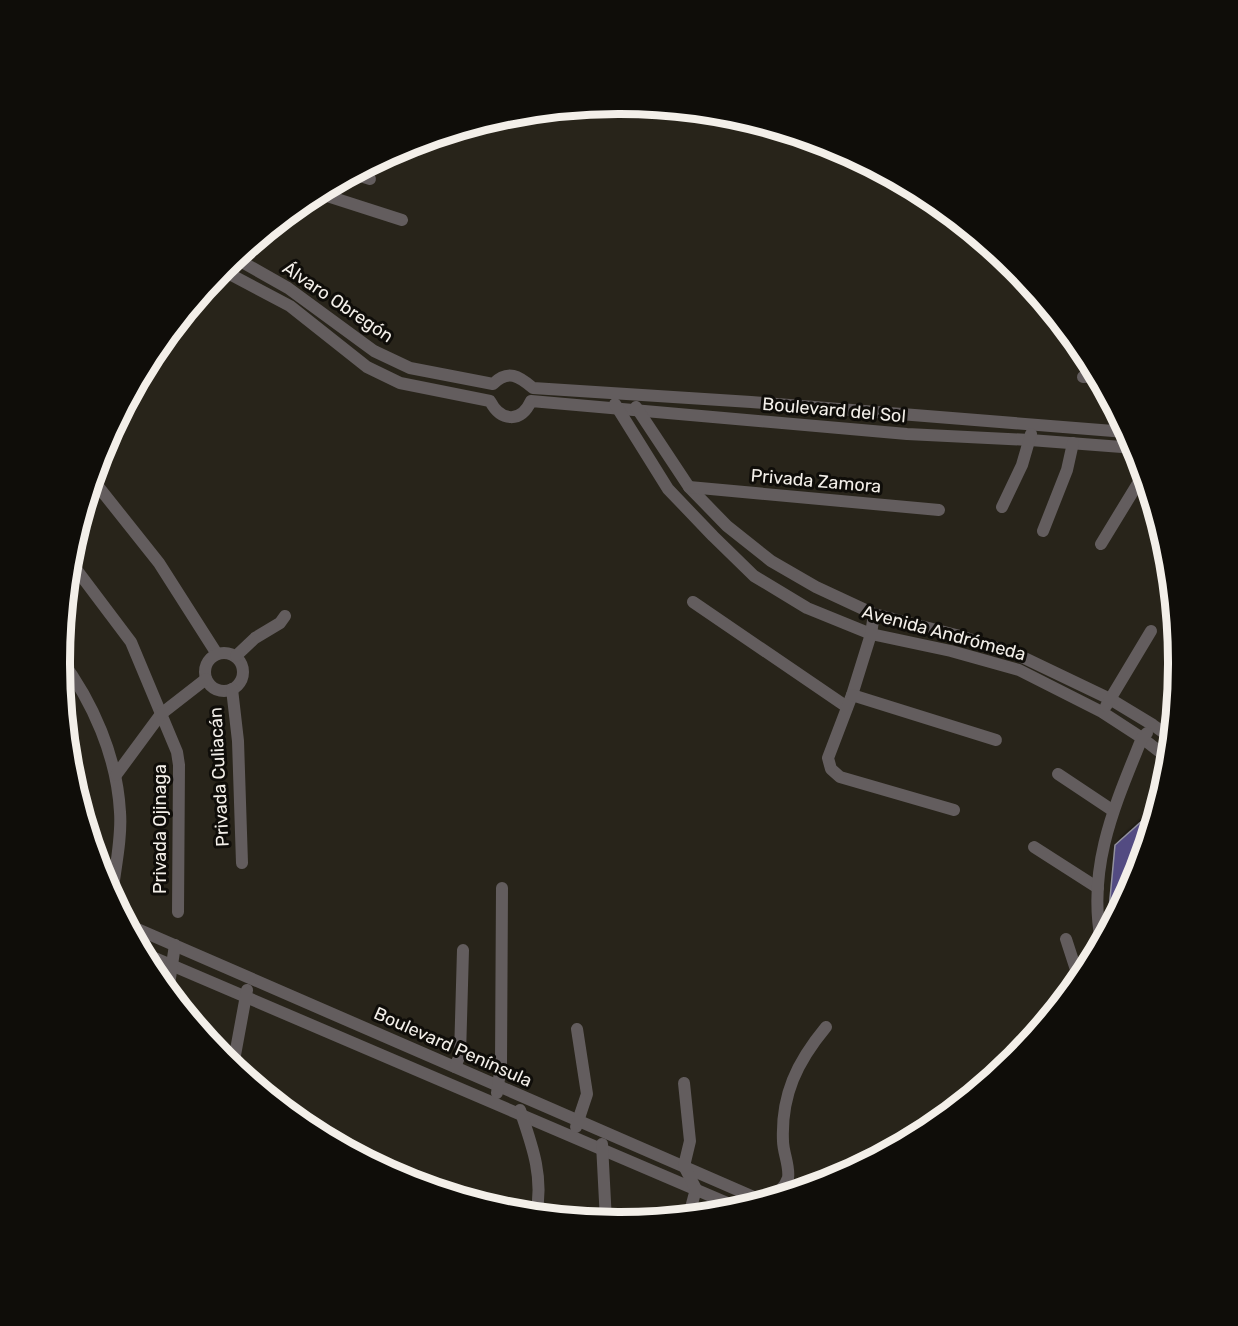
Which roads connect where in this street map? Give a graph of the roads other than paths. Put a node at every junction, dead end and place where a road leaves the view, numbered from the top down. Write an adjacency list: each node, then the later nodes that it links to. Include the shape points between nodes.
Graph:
1 (365, 177): 2 (street)
2 (370, 179)
3 (330, 197): 4 (street)
4 (402, 220)
5 (244, 263): 9 (street, Álvaro Obregón, via 288,288 374,351 410,368 493,384 499,378 513,375)
6 (231, 275): 12 (street, Álvaro Obregón, via 290,306 367,367 400,383 490,401 499,414 512,417 524,412)
7 (1083, 376): 8 (street)
8 (1086, 376)
9 (533, 388): 10 (street, Boulevard del Sol)
10 (610, 392): 11 (street, Boulevard del Sol); 13 (street, Avenida Andrómeda)
11 (632, 394): 14 (street, Avenida Andrómeda); 15 (street, Boulevard del Sol)
12 (531, 401): 13 (street, Boulevard del Sol)
13 (617, 409): 14 (street, Boulevard del Sol); 32 (street, Avenida Andrómeda, via 668,489 754,576 807,608)
14 (638, 412): 17 (street, Boulevard del Sol); 21 (street, Avenida Andrómeda)
15 (1032, 424): 16 (street, Boulevard del Sol); 17 (street)
16 (1116, 431)
17 (1030, 440): 18 (street, Boulevard del Sol); 23 (street)
18 (1073, 443): 19 (street, Boulevard del Sol); 25 (street, via 1067,470)
19 (1123, 447)
20 (1137, 485): 26 (street)
21 (689, 487): 24 (street, Privada Zamora); 29 (street, Avenida Andrómeda, via 727,526 771,561)
22 (100, 488): 33 (street, via 159,563)
23 (1002, 507)
24 (939, 510)
25 (1043, 531)
26 (1101, 544)
27 (78, 572): 42 (street, Privada Ojinaga, via 131,642)
28 (693, 602): 40 (street)
29 (874, 614): 32 (street); 39 (street, Avenida Andrómeda, via 1018,654)
30 (285, 616): 34 (street)
31 (1151, 631): 39 (street)
32 (871, 634): 38 (street); 41 (street, Avenida Andrómeda, via 1019,670)
33 (217, 654): 34 (street); 36 (street, via 206,667)
34 (236, 656): 37 (street, via 243,673)
35 (71, 672): 49 (street, via 80,685)
36 (206, 679): 37 (street, via 214,688); 42 (street)
37 (232, 689): 53 (street, Privada Culiacán)
38 (852, 695): 40 (street); 46 (street)
39 (1110, 699): 41 (street); 43 (street, Avenida Andrómeda)
40 (847, 707): 50 (street, via 828,758 831,769 840,777)
41 (1102, 712): 45 (street, Avenida Andrómeda)
42 (162, 714): 49 (street); 57 (street, Privada Ojinaga, via 179,765)
43 (1154, 725): 44 (street, Avenida Andrómeda); 45 (street)
44 (1163, 732)
45 (1142, 738): 47 (street, Avenida Andrómeda); 51 (street)
46 (996, 740)
47 (1160, 753)
48 (1058, 774): 51 (street)
49 (116, 775): 54 (street, via 120,814)
50 (954, 810)
51 (1112, 810): 56 (street)
52 (1034, 847): 56 (street)
53 (242, 862)
54 (114, 877)
55 (502, 888): 74 (street)
56 (1098, 888): 58 (street)
57 (178, 912)
58 (1101, 924)
59 (140, 930): 61 (street, Boulevard Península)
60 (1066, 939): 65 (street)
61 (175, 945): 64 (street); 66 (street, Boulevard Península)
62 (463, 950): 72 (street, via 460,1054)
63 (158, 960): 64 (street, Boulevard Península)
64 (172, 966): 67 (street); 68 (street, Boulevard Península)
65 (1075, 968)
66 (249, 977): 68 (street); 72 (street, Boulevard Península)
67 (170, 978)
68 (246, 996): 71 (street); 76 (street, Boulevard Península)
69 (826, 1027): 83 (street, via 802,1059 785,1100 783,1142 789,1174)
70 (577, 1029): 78 (street, via 586,1094)
71 (235, 1055)
72 (455, 1067): 74 (street, Boulevard Península)
73 (684, 1083): 82 (street, via 690,1141)
74 (498, 1086): 75 (street, Boulevard Península); 76 (street)
75 (514, 1093): 77 (street); 78 (street, Boulevard Península)
76 (495, 1103): 77 (street, Boulevard Península)
77 (521, 1115): 80 (street, Boulevard Península); 87 (street, via 538,1167)
78 (578, 1121): 79 (street, Boulevard Península); 80 (street)
79 (597, 1129): 81 (street); 82 (street, Boulevard Península)
80 (573, 1136): 81 (street, Boulevard Península)
81 (603, 1149): 84 (street, Boulevard Península); 89 (street)
82 (684, 1166): 84 (street); 85 (street, Boulevard Península)
83 (785, 1185)
84 (696, 1189): 86 (street, Boulevard Península); 88 (street)
85 (753, 1195)
86 (724, 1201)
87 (538, 1205)
88 (691, 1207)
89 (606, 1211)

